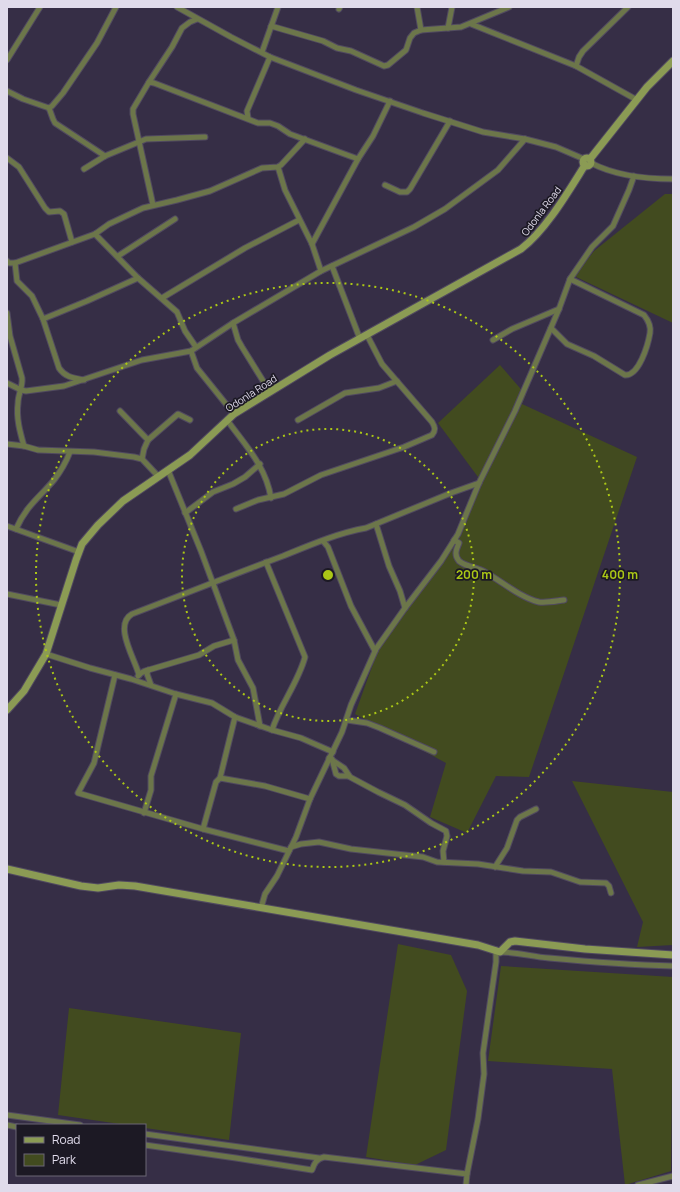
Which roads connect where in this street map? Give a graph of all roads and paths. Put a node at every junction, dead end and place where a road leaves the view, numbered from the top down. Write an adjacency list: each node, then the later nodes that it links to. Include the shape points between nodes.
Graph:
1 (40, 7): 16 (street)
2 (116, 7): 23 (street, via 97,43)
3 (177, 7): 9 (street)
4 (278, 7): 11 (street)
5 (417, 7): 13 (street)
6 (452, 7): 12 (street)
7 (509, 7): 10 (street)
8 (628, 7): 18 (street, via 583,51)
9 (198, 19): 14 (street); 19 (street, via 182,28)
10 (470, 24): 12 (street); 18 (street)
11 (271, 26): 13 (street, via 323,41 384,66 406,50 410,38); 14 (street)
12 (448, 28): 13 (street)
13 (421, 30)
14 (262, 52): 15 (street)
15 (270, 57): 22 (street); 24 (street)
16 (7, 60)
17 (673, 61): 21 (street, Odonla Road)
18 (576, 66): 21 (street)
19 (149, 82): 25 (street); 31 (street, via 133,109)
20 (7, 91): 23 (street)
21 (636, 100): 35 (street, Odonla Road)
22 (390, 101): 27 (street); 34 (street, via 373,136)
23 (50, 108): 32 (street, via 55,123)
24 (247, 111): 25 (street); 26 (street)
25 (239, 115): 26 (street)
26 (248, 118): 29 (street, via 258,123 278,126 290,134)
27 (450, 121): 30 (street, via 483,132); 40 (street, via 410,189 400,192)
28 (205, 137): 31 (street)
29 (305, 139): 34 (street); 36 (street)
30 (525, 139): 35 (street, via 556,147); 50 (street, via 498,170 445,209 414,227)
31 (138, 142): 32 (street); 41 (street)
32 (105, 156): 37 (street)
33 (7, 158): 45 (street, via 20,167 45,208 50,212 60,211 64,214)
34 (358, 159): 46 (street)
35 (587, 161): 38 (street); 60 (street, Odonla Road, via 528,244)
36 (278, 167): 41 (street, via 262,168 210,190); 43 (street)
37 (84, 168)
38 (634, 176): 39 (street); 53 (street, via 613,226 592,247)
39 (673, 179)
40 (385, 185)
41 (153, 205): 44 (street, via 119,218)
42 (174, 219): 47 (street)
43 (299, 220): 46 (street); 54 (street, via 251,245)
44 (95, 234): 45 (street); 47 (street)
45 (72, 242): 49 (street)
46 (312, 244): 51 (street)
47 (118, 256): 52 (street)
48 (7, 260): 49 (street)
49 (15, 263): 57 (street, via 17,281 32,296)
50 (332, 266): 51 (street); 60 (street)
51 (321, 271): 58 (street)
52 (138, 278): 54 (street); 57 (street)
53 (570, 279): 55 (street); 59 (street, via 644,315 649,323 650,333 643,356 635,371 625,375 594,356 567,344)
54 (162, 298): 62 (street, via 178,314)
55 (559, 309): 59 (street); 61 (street)
56 (7, 313): 67 (street, via 10,336 22,378)
57 (43, 319): 64 (street, via 62,373 68,377)
58 (233, 323): 62 (street); 68 (street, via 238,340)
59 (551, 328): 82 (street, via 515,411)
60 (364, 337): 65 (street); 68 (street, Odonla Road)
61 (493, 340)
62 (196, 347): 63 (street)
63 (191, 351): 64 (street, via 142,360); 70 (street, via 197,368)
64 (85, 380): 67 (street, via 64,386)
65 (397, 381): 73 (street, via 379,388 345,393); 83 (street, via 432,422 435,427 432,435 321,475)
66 (7, 383): 67 (street)
67 (20, 390): 76 (street, via 18,413)
68 (270, 392): 70 (street, Odonla Road)
69 (120, 411): 74 (street)
70 (234, 414): 72 (street, Odonla Road)
71 (190, 420): 74 (street, via 178,414)
72 (227, 420): 79 (street); 80 (street, Odonla Road, via 190,455)
73 (298, 420)
74 (148, 440): 78 (street)
75 (7, 444): 76 (street)
76 (24, 446): 77 (street, via 38,450)
77 (70, 452): 78 (street, via 94,452); 88 (street, via 63,468 28,507)
78 (142, 459): 81 (street)
79 (260, 464): 83 (street, via 268,482); 85 (street, via 233,484 213,492)
80 (168, 470): 81 (street, Odonla Road); 85 (street)
81 (158, 476): 91 (street, Odonla Road, via 123,501 98,525 82,544)
82 (479, 483): 86 (street); 89 (street)
83 (271, 498): 84 (street)
84 (236, 509)
85 (185, 513): 93 (street)
86 (376, 524): 90 (street); 97 (street)
87 (7, 526): 88 (street)
88 (16, 530): 91 (street)
89 (454, 540): 95 (street, via 459,543 455,552 460,561 485,571 527,598 540,602); 97 (street)
90 (323, 541): 92 (street); 99 (street, via 328,547 351,606)
91 (79, 552): 96 (street, Odonla Road)
92 (266, 562): 93 (street); 111 (street, via 305,656)
93 (212, 582): 98 (street); 101 (street, via 128,617 124,632)
94 (7, 594): 96 (street)
95 (564, 600)
96 (61, 605): 100 (street, Odonla Road)
97 (405, 608): 99 (street)
98 (234, 640): 102 (street, via 214,646 199,655); 110 (street, via 238,660 252,684)
99 (375, 651): 109 (street)
100 (46, 654): 103 (street); 107 (street, Odonla Road, via 24,691)
101 (136, 664): 102 (street); 104 (street)
102 (147, 670): 104 (street); 105 (street)
103 (115, 675): 104 (street); 119 (street, via 94,763 78,793)
104 (138, 678): 105 (street)
105 (151, 685): 106 (street)
106 (176, 694): 108 (street, via 212,703); 119 (street)
107 (7, 710)
108 (235, 717): 110 (street); 116 (street)
109 (347, 720): 112 (street); 113 (street, via 367,723)
110 (260, 726): 111 (street)
111 (272, 730): 112 (street, via 301,738)
112 (333, 752): 114 (street)
113 (434, 752)
114 (331, 758): 115 (street, via 344,768); 115 (street, via 336,774); 117 (street)
115 (348, 776): 124 (street, via 405,805 446,831)
116 (220, 778): 117 (street, via 265,786); 120 (street, via 216,782)
117 (310, 800): 121 (street)
118 (536, 809): 125 (street, via 517,820 507,848)
119 (144, 813): 120 (street)
120 (203, 829): 123 (street)
121 (296, 837): 122 (street); 123 (street)
122 (301, 844): 123 (street); 124 (street, via 319,842)
123 (290, 849): 128 (street, via 265,894)
124 (444, 862): 125 (street)
125 (495, 867): 127 (street, via 523,872 551,872 580,882 606,883)
126 (7, 869): 128 (street, via 81,886 130,886)
127 (611, 893)
128 (261, 908): 129 (street, via 478,945)
129 (498, 951): 130 (street, via 510,942 516,942); 131 (street, via 590,962); 137 (street, via 483,1053 484,1074 478,1120)
130 (673, 955)
131 (673, 966)
132 (7, 1116): 133 (street)
133 (72, 1124)
134 (146, 1134): 136 (street)
135 (146, 1145): 136 (street, via 312,1170)
136 (318, 1158): 137 (street)
137 (467, 1174): 139 (street)
138 (673, 1176): 140 (street)
139 (466, 1185)
140 (638, 1185)

